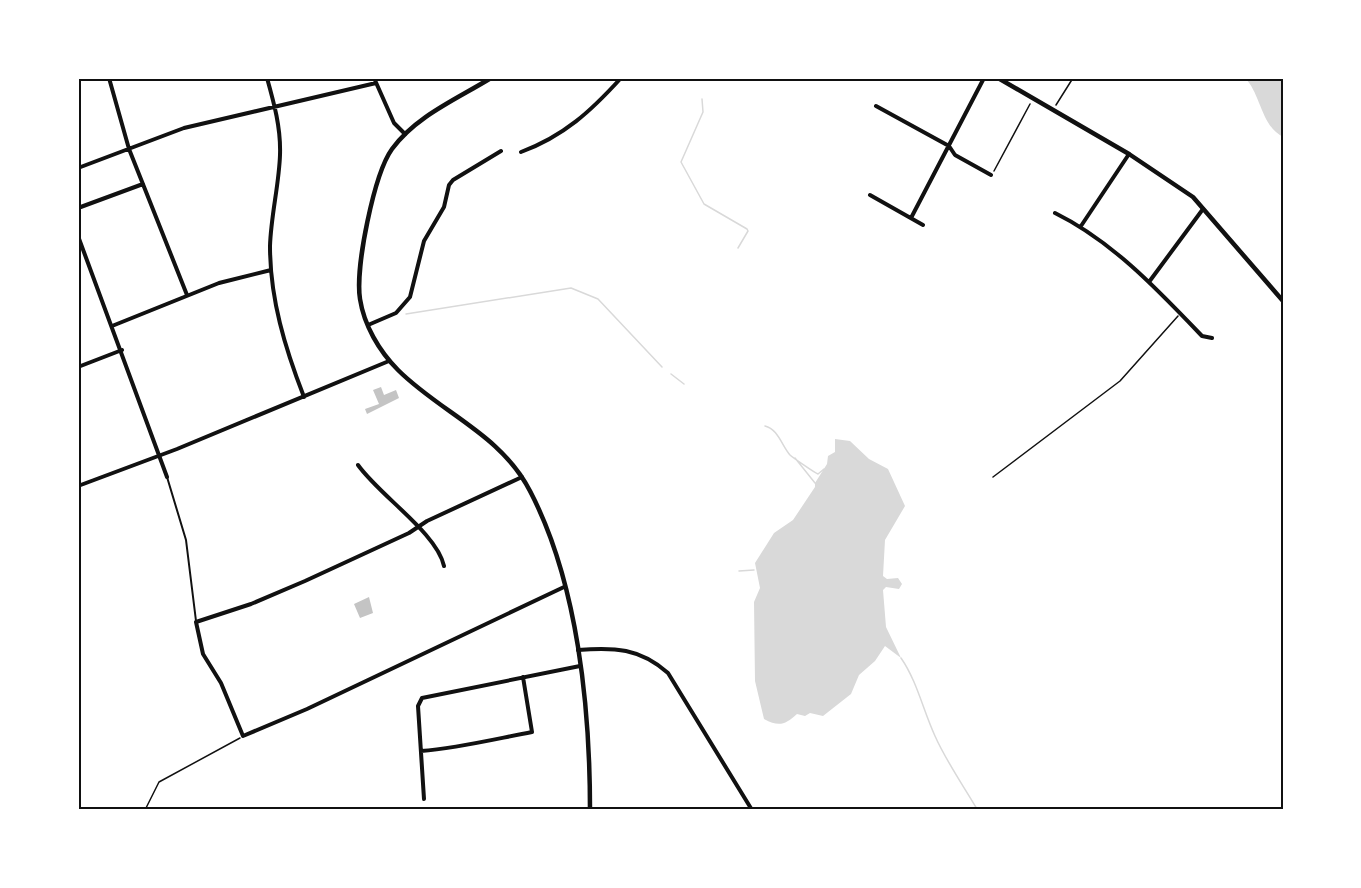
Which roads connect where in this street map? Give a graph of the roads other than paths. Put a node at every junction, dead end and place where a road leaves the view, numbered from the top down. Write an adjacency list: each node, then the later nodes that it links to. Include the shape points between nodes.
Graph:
1 (109, 78): 12 (street)
2 (267, 78): 8 (street)
3 (491, 78): 10 (street, via 433,112)
4 (621, 78): 14 (street, via 581,120)
5 (984, 78): 11 (street)
6 (998, 78): 15 (street)
7 (375, 80): 8 (street); 10 (street, via 394,123)
8 (274, 106): 12 (street, via 184,128); 27 (street, via 280,156)
9 (876, 106): 11 (street)
10 (405, 134): 31 (street, via 381,173 361,264 360,298)
11 (949, 146): 17 (street, via 955,155); 23 (street)
12 (129, 149): 16 (street); 18 (street)
13 (501, 151): 31 (street, via 449,185 444,207 424,241 410,297 396,313)
14 (521, 152)
15 (1129, 154): 21 (street, via 1193,197); 25 (street)
16 (78, 168)
17 (991, 175)
18 (143, 184): 20 (street); 29 (street)
19 (870, 195): 23 (street)
20 (78, 208)
21 (1203, 209): 28 (street); 30 (street)
22 (1054, 213): 25 (street)
23 (911, 218): 24 (street)
24 (923, 225)
25 (1081, 226): 28 (street)
26 (78, 236): 32 (street)
27 (271, 270): 29 (street); 37 (street, via 281,330)
28 (1149, 282): 33 (street, via 1202,336)
29 (187, 295): 32 (street)
30 (1283, 301)
31 (368, 325): 35 (street)
32 (112, 326): 34 (street)
33 (1212, 338)
34 (122, 350): 36 (street); 38 (street)
35 (389, 361): 37 (street); 41 (street, via 490,440)
36 (78, 367)
37 (304, 397): 38 (street)
38 (161, 455): 40 (street); 42 (street)
39 (358, 465): 43 (street)
40 (167, 477): 46 (street, via 186,540)
41 (522, 477): 43 (street); 45 (street, via 539,509)
42 (78, 486)
43 (417, 527): 44 (street, via 441,553); 46 (street, via 278,593)
44 (444, 566)
45 (564, 587): 46 (street, via 307,710 243,736 221,683 203,654); 47 (street)
46 (196, 622)
47 (578, 650): 48 (street); 53 (street, via 625,649 649,658 668,673)
48 (580, 666): 49 (street); 52 (street, via 589,746)
49 (523, 677): 50 (street, via 422,698 418,706); 50 (street, via 532,732 459,748)
50 (421, 751): 51 (street)
51 (424, 800)
52 (590, 810)
53 (752, 810)

